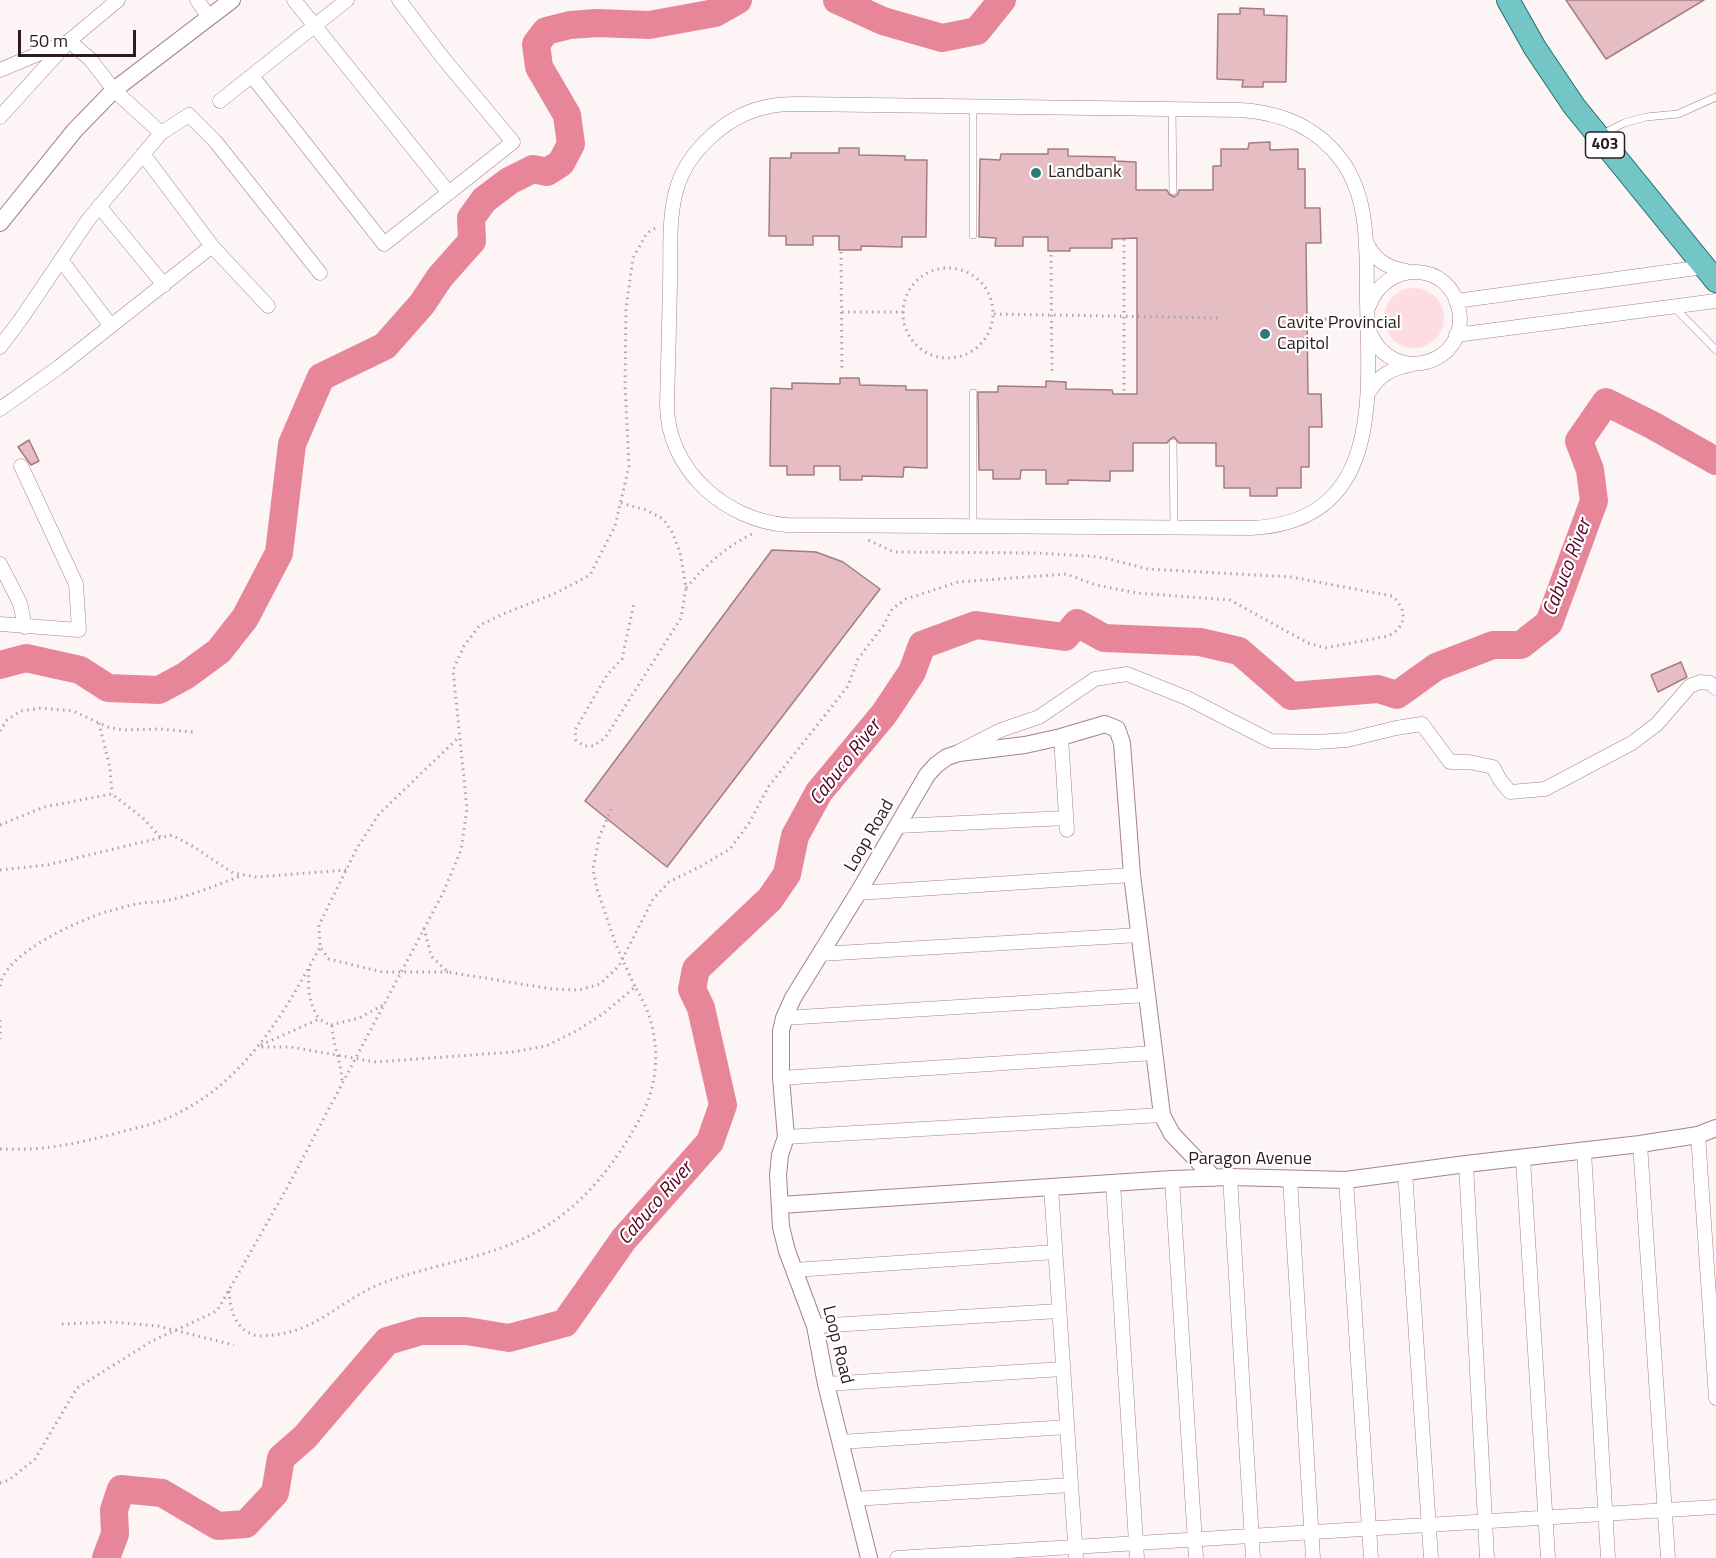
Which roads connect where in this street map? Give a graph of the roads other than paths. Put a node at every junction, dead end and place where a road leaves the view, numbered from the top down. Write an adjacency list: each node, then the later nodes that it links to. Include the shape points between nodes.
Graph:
1 (118, 0): 10 (street)
2 (197, 0): 8 (street)
3 (232, 0): 8 (street)
4 (294, 0): 9 (street)
5 (347, 0): 9 (street)
6 (399, 0): 23 (street, via 513,142)
7 (1508, 0): 20 (main road, 403, via 1550,73)
8 (209, 17): 13 (street)
9 (315, 26): 12 (street); 23 (street)
10 (69, 41): 11 (street); 13 (street, via 90,59); 18 (street)
11 (0, 70)
12 (252, 76): 15 (street); 23 (street, via 384,244)
13 (114, 90): 19 (street); 25 (street, via 75,130)
14 (1716, 97): 20 (lane, via 1678,114 1624,123)
15 (220, 101)
16 (973, 105): 17 (street); 27 (lane); 49 (street, via 770,106 720,129 687,165 676,192 667,406 671,436 685,464 701,485 745,516 774,524)
17 (1172, 108): 22 (lane); 26 (street, via 1264,112 1307,129 1334,151 1348,170 1358,194)
18 (0, 117)
19 (161, 133): 21 (street); 31 (street, via 189,115 215,141)
20 (1598, 136): 32 (main road, 403)
21 (143, 154): 24 (street); 28 (street)
22 (1173, 190)
23 (449, 193)
24 (99, 206): 29 (street); 33 (street)
25 (0, 223)
26 (1365, 234): 30 (street, via 1368,246 1379,260); 38 (street)
27 (973, 235)
28 (212, 246): 33 (street); 36 (street)
29 (61, 260): 39 (street); 41 (street)
30 (1408, 272): 34 (street, via 1437,278); 38 (street, via 1393,276 1380,286 1371,298)
31 (320, 273)
32 (1710, 274): 34 (street)
33 (164, 285): 39 (street)
34 (1456, 301): 40 (street, via 1460,318)
35 (1716, 302): 37 (street)
36 (268, 306)
37 (1674, 307): 40 (street); 42 (lane)
38 (1368, 321): 43 (street, via 1375,344 1382,352 1396,361); 44 (street)
39 (111, 326): 46 (street)
40 (1456, 335): 43 (street, via 1438,357)
41 (0, 347)
42 (1716, 350)
43 (1412, 364): 44 (street, via 1383,375)
44 (1368, 392): 50 (street, via 1364,432 1351,471 1341,487 1316,509 1290,522 1263,528)
45 (973, 393): 49 (lane)
46 (0, 409)
47 (1173, 443): 50 (lane)
48 (21, 466): 53 (street, via 76,584 79,630)
49 (973, 526): 50 (street)
50 (1174, 528)
51 (0, 564): 53 (street, via 20,603)
52 (0, 624): 53 (street)
53 (25, 627)
54 (1716, 688): 56 (street, via 1700,682 1690,686 1657,723 1632,743 1545,789 1510,792 1493,767 1450,762 1422,724 1347,740 1271,741 1187,698 1126,674 1095,679 1039,717 1001,730)
55 (1061, 737): 56 (street); 57 (street, via 1066,824); 58 (street, via 1105,724 1120,732)
56 (947, 757): 57 (street, Loop Road, via 927,775)
57 (898, 826): 59 (street, Loop Road)
58 (1132, 875): 59 (street); 60 (street)
59 (858, 893): 61 (street, Loop Road)
60 (1139, 934): 61 (street); 62 (street)
61 (820, 954): 63 (street, Loop Road)
62 (1147, 995): 63 (street); 64 (street)
63 (784, 1018): 65 (street, Loop Road)
64 (1154, 1053): 65 (street); 66 (street)
65 (781, 1078): 69 (street, Loop Road)
66 (1162, 1115): 69 (street); 75 (street, via 1172,1134)
67 (1716, 1128): 68 (street, Paragon Avenue)
68 (1698, 1135): 70 (street, Paragon Avenue); 88 (street)
69 (786, 1137): 81 (street, Loop Road, via 778,1164)
70 (1640, 1144): 71 (street, Paragon Avenue); 94 (street)
71 (1584, 1151): 72 (street, Paragon Avenue); 95 (street)
72 (1523, 1159): 73 (street, Paragon Avenue); 96 (street)
73 (1466, 1164): 74 (street, Paragon Avenue); 97 (street)
74 (1405, 1172): 78 (street, Paragon Avenue); 98 (street)
75 (1222, 1178): 76 (street, Paragon Avenue); 77 (street, Paragon Avenue); 101 (street)
76 (1172, 1179): 79 (street, Paragon Avenue); 102 (street)
77 (1290, 1179): 78 (street, Paragon Avenue); 100 (street)
78 (1346, 1180): 99 (street)
79 (1113, 1183): 80 (street, Paragon Avenue); 103 (street)
80 (1051, 1187): 81 (street, Paragon Avenue); 82 (street)
81 (780, 1205): 83 (street, Loop Road, via 783,1240)
82 (1055, 1252): 83 (street); 84 (street)
83 (794, 1270): 85 (street, Loop Road)
84 (1059, 1311): 85 (street); 86 (street)
85 (815, 1326): 87 (street, Loop Road)
86 (1063, 1369): 87 (street); 89 (street)
87 (826, 1384): 90 (street, Loop Road)
88 (1716, 1398)
89 (1067, 1427): 90 (street); 91 (street)
90 (840, 1442): 92 (street, Loop Road)
91 (1071, 1485): 92 (street); 104 (street)
92 (854, 1499): 105 (street, Loop Road)
93 (1716, 1507): 94 (street)
94 (1665, 1510): 95 (street); 116 (street)
95 (1605, 1514): 96 (street); 115 (street)
96 (1545, 1517): 97 (street); 114 (street)
97 (1485, 1521): 98 (street); 113 (street)
98 (1428, 1525): 99 (street); 112 (street)
99 (1370, 1528): 100 (street); 111 (street)
100 (1312, 1532): 101 (street); 110 (street)
101 (1252, 1536): 102 (street); 109 (street)
102 (1195, 1539): 103 (street); 108 (street)
103 (1136, 1543): 104 (street); 107 (street)
104 (1076, 1552): 106 (street)
105 (869, 1558)
106 (897, 1558)
107 (1137, 1558)
108 (1196, 1558)
109 (1253, 1558)
110 (1313, 1558)
111 (1371, 1558)
112 (1431, 1558)
113 (1487, 1558)
114 (1548, 1558)
115 (1608, 1558)
116 (1668, 1558)

